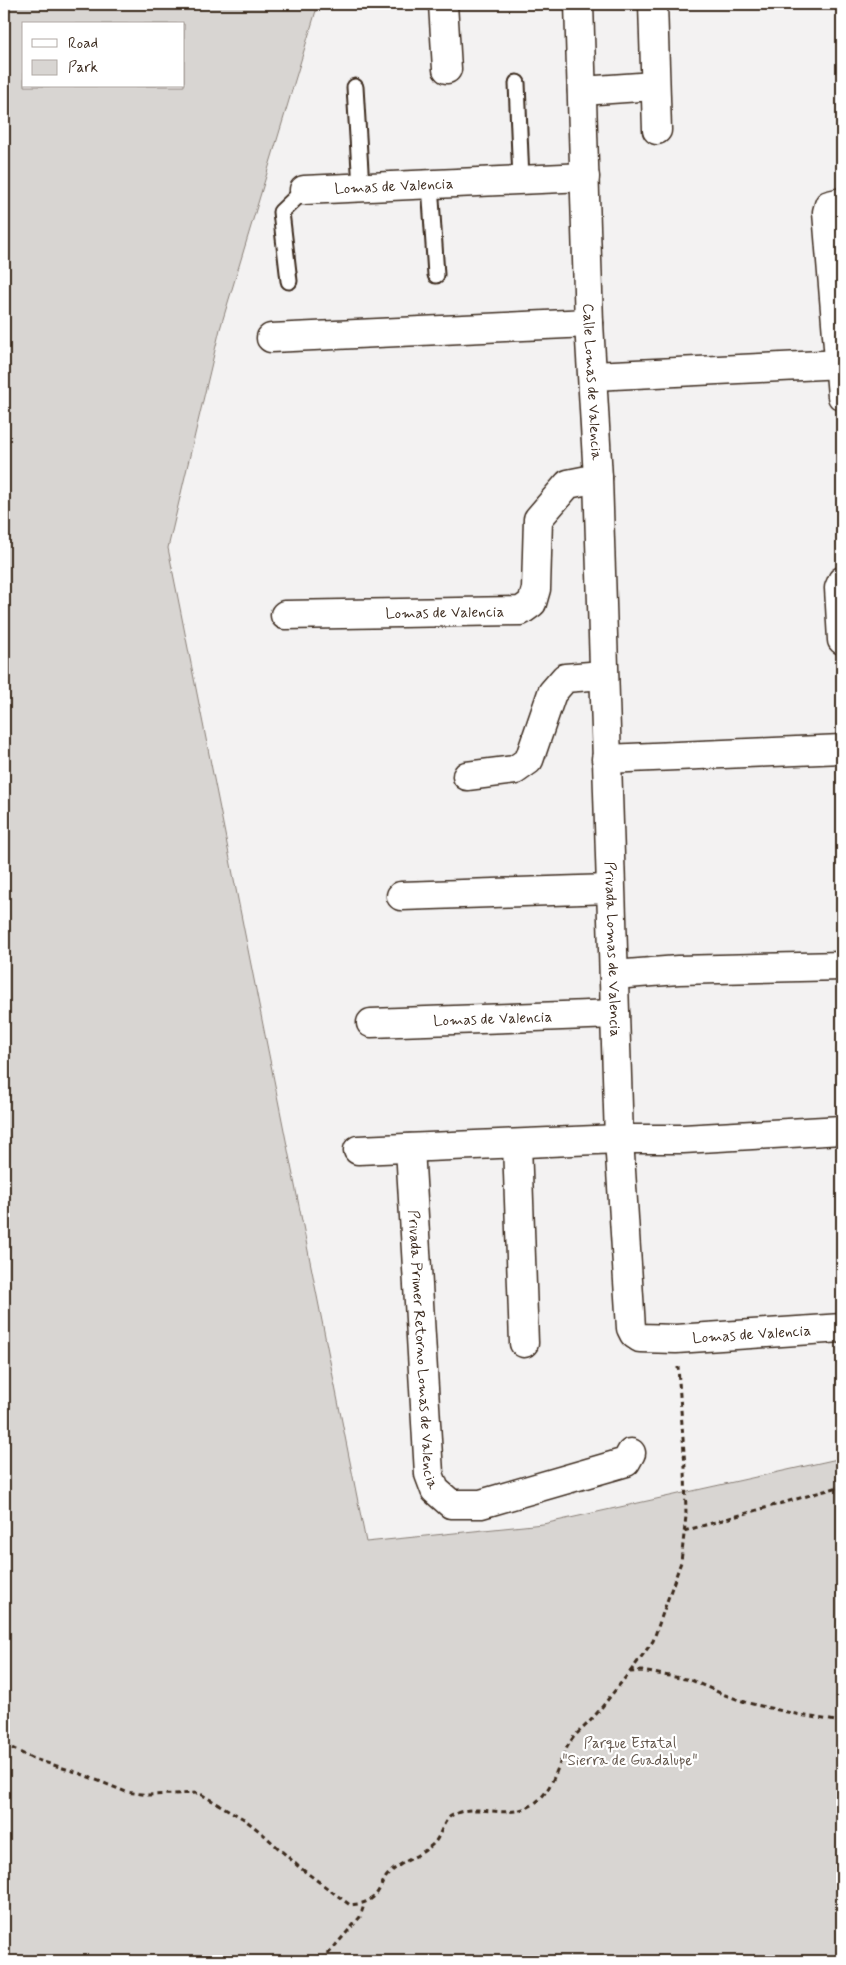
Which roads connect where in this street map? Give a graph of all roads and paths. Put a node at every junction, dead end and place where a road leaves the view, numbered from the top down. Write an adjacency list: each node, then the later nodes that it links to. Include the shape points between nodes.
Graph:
1 (443, 4): 4 (street)
2 (579, 4): 8 (street, Calle Lomas de Valencia)
3 (652, 4): 6 (street)
4 (447, 69)
5 (517, 83): 11 (lane)
6 (654, 86): 8 (street); 9 (street)
7 (355, 87): 13 (lane)
8 (582, 91): 10 (street, Calle Lomas de Valencia)
9 (657, 130)
10 (585, 177): 11 (street, Lomas de Valencia); 18 (street, Calle Lomas de Valencia)
11 (521, 180): 12 (street, Lomas de Valencia)
12 (430, 184): 13 (street, Lomas de Valencia); 16 (lane)
13 (361, 187): 14 (street, Lomas de Valencia)
14 (304, 190): 17 (lane, Lomas de Valencia, via 281,212)
15 (842, 202): 20 (street, via 829,205 827,212)
16 (436, 275)
17 (288, 280)
18 (589, 323): 19 (street); 21 (street, Calle Lomas de Valencia)
19 (271, 338)
20 (841, 364): 21 (street); 22 (street)
21 (593, 376): 23 (street, Calle Lomas de Valencia)
22 (842, 396)
23 (598, 478): 25 (street, Lomas de Valencia, via 568,484 538,519 536,589 532,603 521,612); 27 (street, Calle Lomas de Valencia)
24 (842, 581): 26 (street, via 839,588)
25 (285, 615)
26 (842, 640)
27 (603, 675): 29 (street, Calle Lomas de Valencia); 30 (street, via 565,678 552,693 529,760 515,770)
28 (842, 749): 29 (street)
29 (606, 759): 31 (street, Privada Lomas de Valencia)
30 (467, 776)
31 (610, 889): 32 (street); 34 (street, Privada Lomas de Valencia)
32 (401, 896)
33 (842, 966): 34 (street)
34 (614, 975): 35 (street, Privada Lomas de Valencia)
35 (615, 1014): 36 (street, Lomas de Valencia); 38 (street, Privada Lomas de Valencia)
36 (372, 1023)
37 (842, 1130): 38 (street, via 683,1139)
38 (619, 1139): 39 (street); 43 (street, Privada Lomas de Valencia, via 631,1328)
39 (517, 1144): 40 (street); 45 (street)
40 (410, 1148): 41 (street); 46 (street, Privada Primer Retorno Lomas de Valencia, via 429,1474 435,1490 451,1504 481,1504 626,1462)
41 (358, 1150)
42 (842, 1328): 44 (street, Lomas de Valencia)
43 (634, 1334): 44 (street, Lomas de Valencia, via 640,1338)
44 (676, 1338): 48 (path, via 685,1467)
45 (524, 1343)
46 (631, 1454)
47 (842, 1486): 48 (path)
48 (684, 1532): 49 (path, via 681,1562 653,1641)
49 (630, 1672): 50 (path, via 642,1671 691,1680 748,1703); 51 (path, via 592,1720 573,1738 544,1794 535,1803 510,1812 473,1810 449,1817 437,1840 404,1861 386,1877 372,1899 361,1904 350,1905 299,1867 244,1819 199,1793 149,1795 126,1792 31,1758)
50 (842, 1722)
51 (4, 1744)
52 (364, 1905): 53 (path, via 360,1918)
53 (322, 1961)

